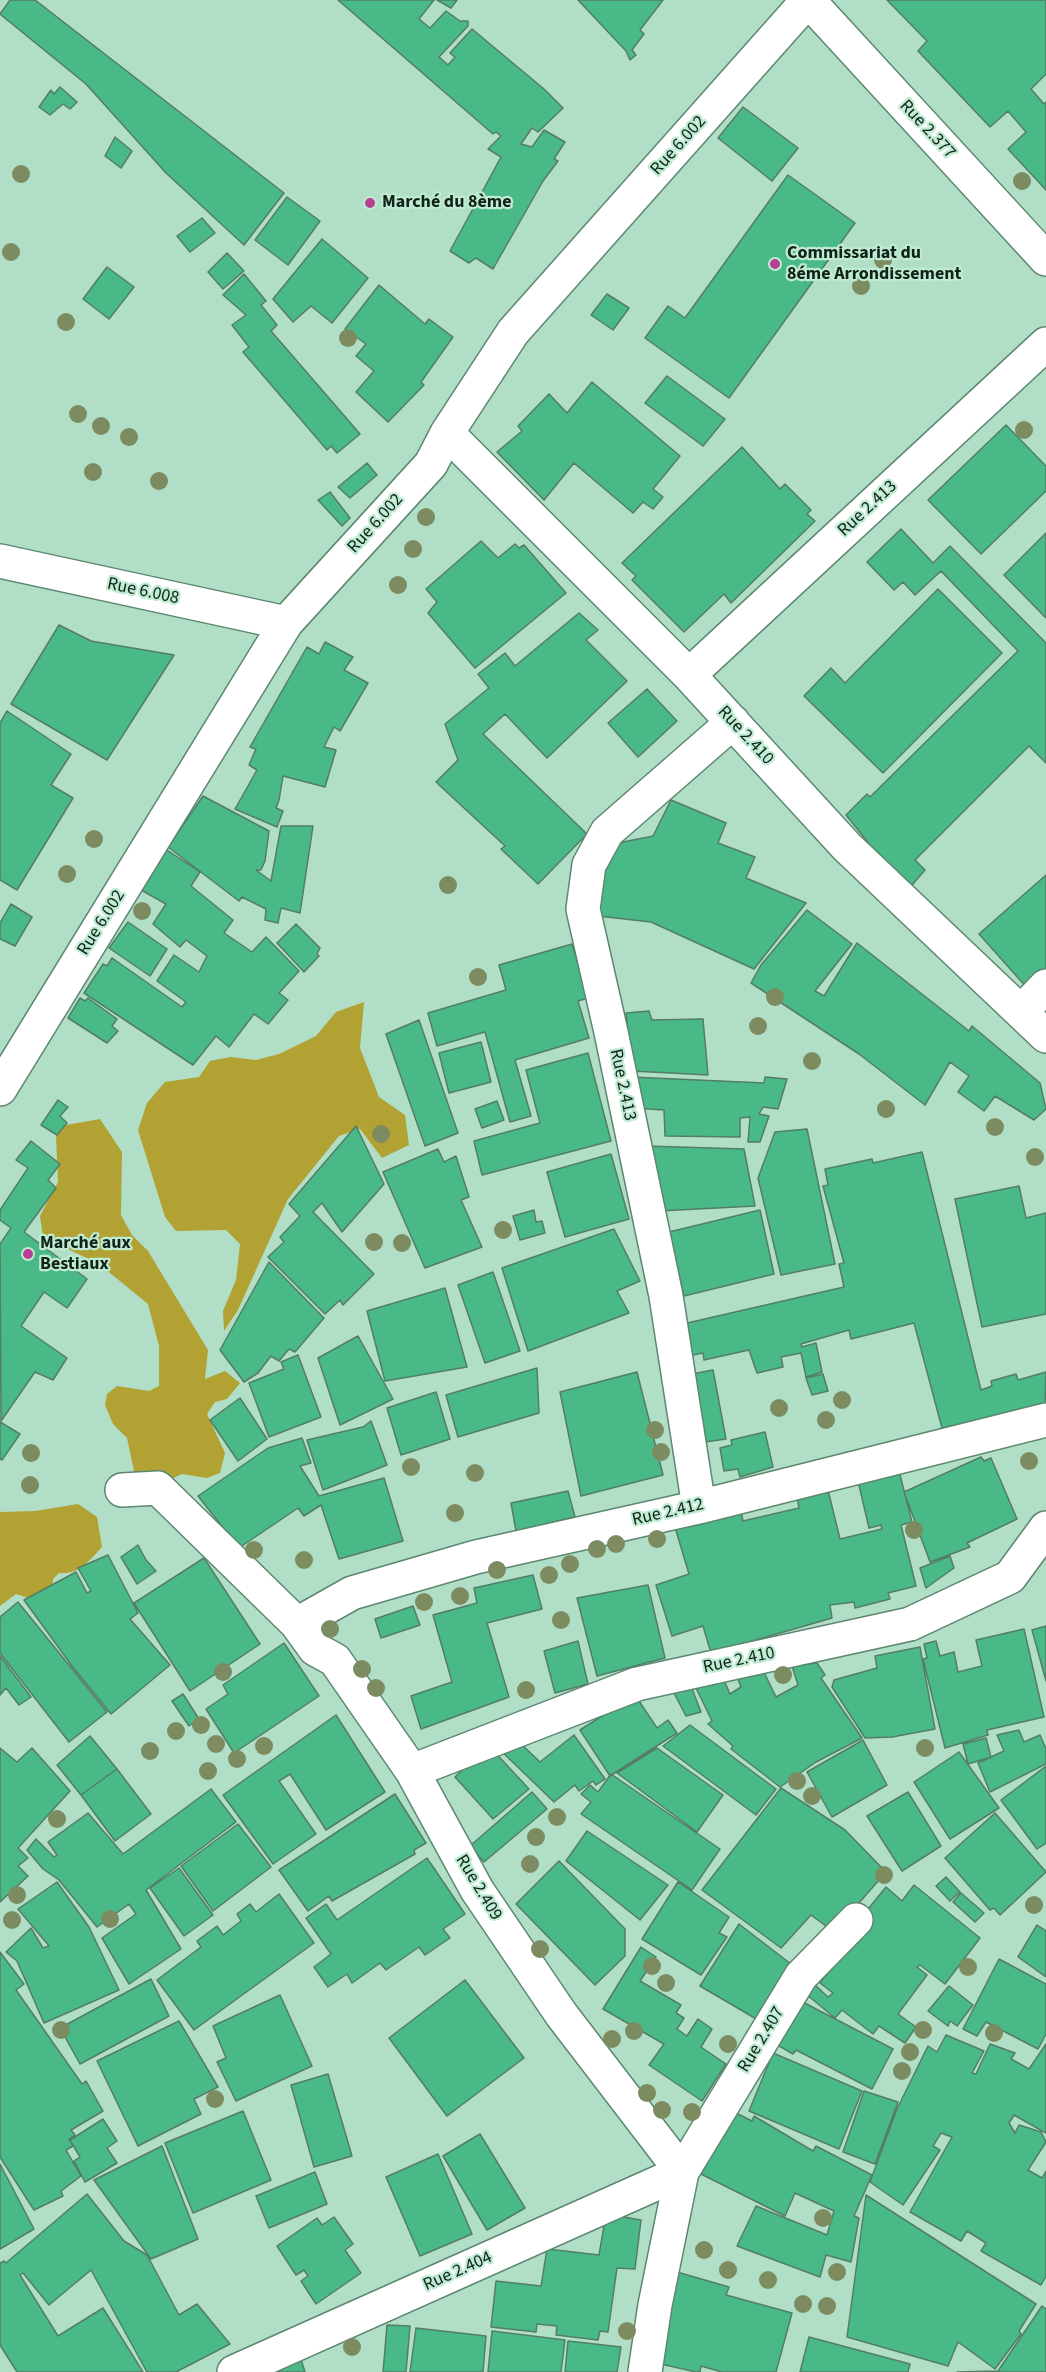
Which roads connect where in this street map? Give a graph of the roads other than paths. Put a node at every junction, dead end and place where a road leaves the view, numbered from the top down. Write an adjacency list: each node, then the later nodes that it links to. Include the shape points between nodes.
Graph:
1 (808, 0): 2 (street, Rue 2.377); 4 (street, Rue 6.002, via 513,332)
2 (1046, 259)
3 (1046, 344): 7 (street, Rue 2.413)
4 (447, 433): 6 (street, Rue 6.002, via 431,464); 7 (street, Rue 2.410)
5 (0, 561): 6 (street, Rue 6.008)
6 (286, 623): 12 (street, Rue 6.002)
7 (689, 675): 8 (street, Rue 2.410)
8 (733, 722): 10 (street, Rue 2.410, via 847,847); 15 (street, Rue 2.413, via 608,832 589,865 583,909 666,1296)
9 (1046, 986): 10 (street)
10 (1021, 1012): 11 (street, Rue 2.410)
11 (1046, 1036)
12 (0, 1089)
13 (1046, 1420): 15 (street, Rue 2.412)
14 (122, 1490): 17 (street, Rue 2.409, via 158,1488)
15 (699, 1507): 17 (street, Rue 2.412, via 476,1557 352,1593)
16 (1046, 1528): 18 (street, Rue 2.410, via 1010,1577 910,1624 637,1684)
17 (297, 1624): 18 (street, Rue 2.409, via 315,1649 335,1660)
18 (412, 1771): 20 (street, Rue 2.409, via 477,1890 548,1995)
19 (856, 1920): 20 (street, Rue 2.407, via 801,1976)
20 (682, 2172): 21 (street, Rue 2.404); 22 (street)
21 (234, 2372)
22 (645, 2372)

